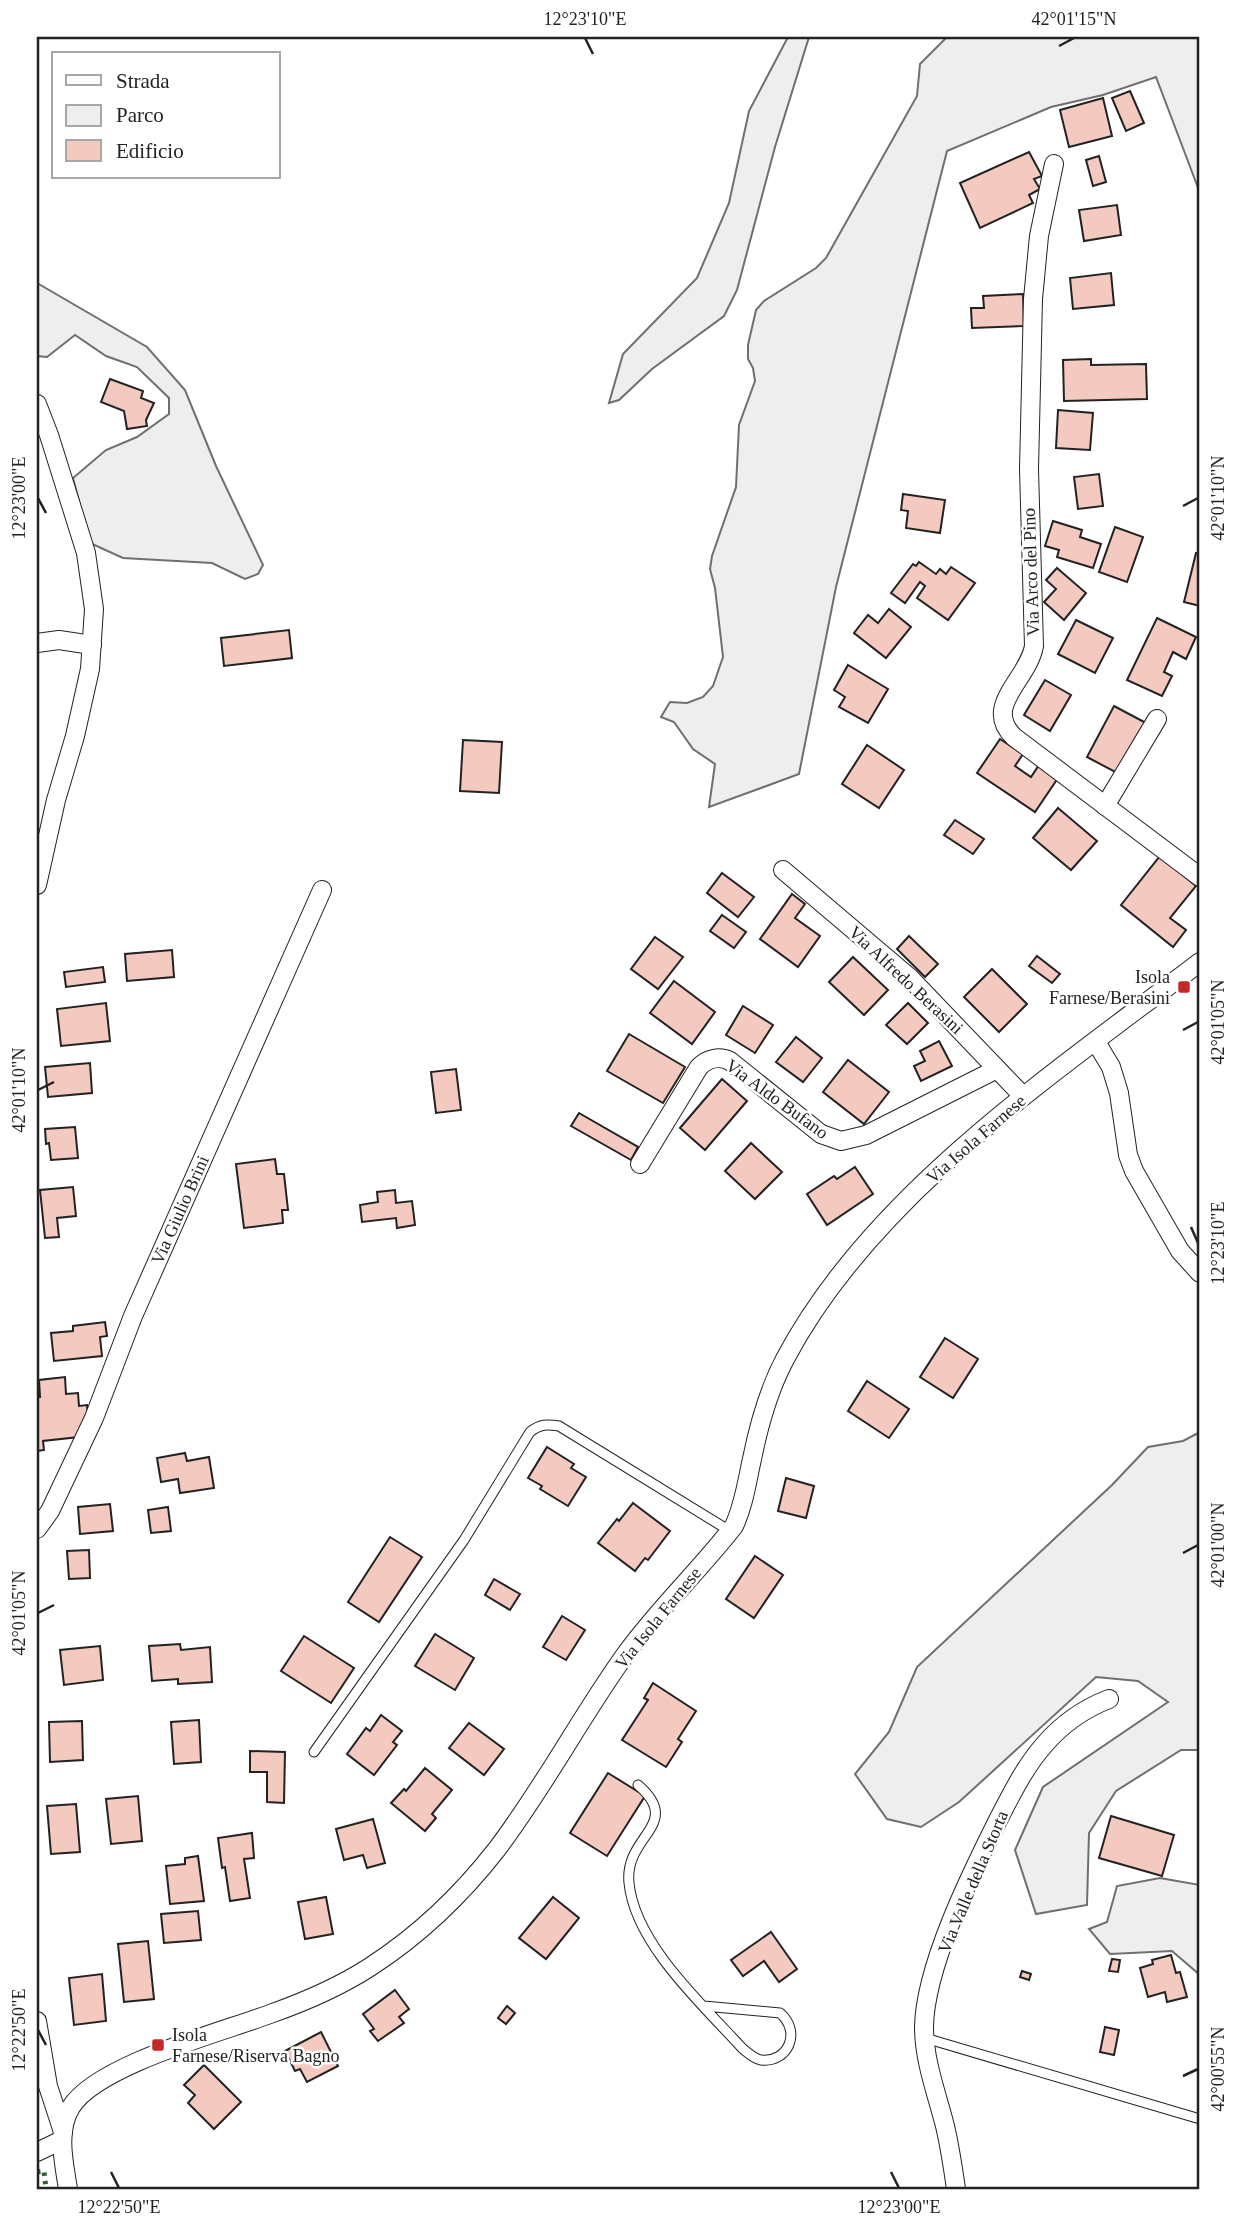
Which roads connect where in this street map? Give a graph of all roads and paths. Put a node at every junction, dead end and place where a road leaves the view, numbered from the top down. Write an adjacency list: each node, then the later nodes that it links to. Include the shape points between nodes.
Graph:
1 (1054, 164): 6 (street, Via Arco del Pino, via 1039,236 1033,299 1029,497 1034,646 1001,716 1014,737)
2 (37, 404): 4 (street, via 86,553 94,594)
3 (37, 643): 4 (street, via 59,640)
4 (92, 645): 9 (street, via 75,736)
5 (1157, 719): 6 (street)
6 (1105, 806): 8 (street, Via Arco del Pino)
7 (783, 870): 13 (street, Via Alfredo Berasini, via 908,977)
8 (1200, 877)
9 (37, 886)
10 (322, 890): 17 (street, Via Giulio Brini, via 133,1316 94,1418)
11 (1200, 962): 12 (street, Via Isola Farnese)
12 (1096, 1042): 14 (street, Via Isola Farnese); 16 (street, via 1119,1093 1133,1171 1180,1251)
13 (997, 1069): 14 (street, Via Alfredo Berasini); 15 (street, Via Aldo Bufano, via 866,1135 841,1141 821,1134 730,1061 708,1060 699,1067)
14 (1023, 1096): 18 (street, Via Isola Farnese, via 894,1214 809,1320 768,1398 741,1509)
15 (640, 1164)
16 (1200, 1273)
17 (37, 1529)
18 (730, 1531): 20 (lane, via 559,1426 536,1427 464,1540); 26 (street, Via Isola Farnese, via 625,1655 497,1849 421,1928 334,1987 99,2081 70,2107)
19 (1109, 1699): 24 (street, Via Valle della Storta, via 1063,1725 1019,1779 942,1950 928,1999)
20 (314, 1752)
21 (638, 1785): 22 (lane, via 653,1799 657,1811 630,1863 631,1894 669,1968)
22 (704, 2006): 22 (lane, via 758,2060 778,2055 791,2039 790,2024 780,2013)
23 (37, 2021): 26 (street)
24 (925, 2038): 25 (lane); 29 (street, Via Valle della Storta)
25 (1200, 2119)
26 (62, 2136): 27 (street); 28 (street)
27 (37, 2152)
28 (68, 2189)
29 (956, 2189)

